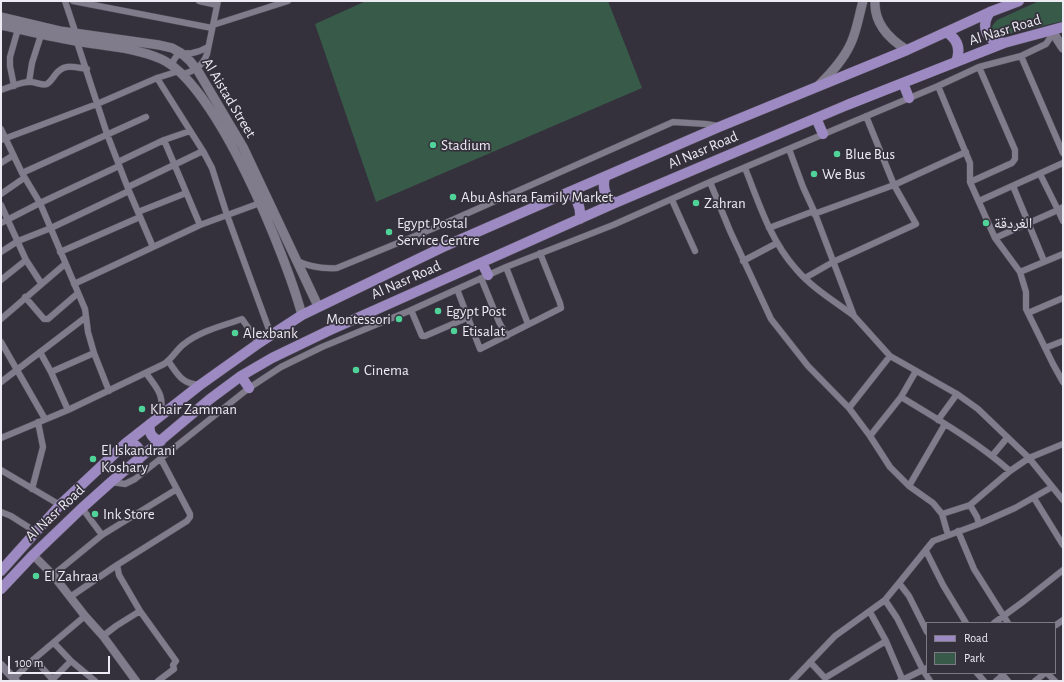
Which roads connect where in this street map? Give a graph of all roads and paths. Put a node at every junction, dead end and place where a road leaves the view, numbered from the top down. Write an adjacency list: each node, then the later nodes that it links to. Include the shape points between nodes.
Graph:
1 (65, 1): 19 (street)
2 (73, 1): 13 (street)
3 (199, 1): 8 (street)
4 (288, 1): 13 (street)
5 (863, 1): 34 (main road, via 851,42 840,62)
6 (875, 1): 23 (main road, via 881,26 888,36)
7 (1019, 1): 9 (main road, Al Nasr Road)
8 (218, 3): 13 (street)
9 (1007, 3): 10 (main road, Al Nasr Road)
10 (990, 12): 17 (main road, Al Nasr Road); 20 (main road, via 986,17 985,30 992,40)
11 (1, 17): 19 (main road, Al Aistad Street)
12 (1, 25): 15 (main road, Al Aistad Street)
13 (213, 27): 21 (street)
14 (1063, 27): 16 (main road, Al Nasr Road)
15 (18, 29): 18 (main road, Al Aistad Street); 35 (street, via 10,57)
16 (1052, 31): 20 (main road, Al Nasr Road); 22 (main road); 25 (street, via 1046,44)
17 (946, 32): 23 (main road, Al Nasr Road); 26 (main road, via 957,41 959,55)
18 (41, 35): 19 (main road, Al Aistad Street); 32 (street)
19 (76, 38): 24 (main road, Al Aistad Street, via 160,45); 28 (street); 30 (main road, Al Aistad Street, via 161,59)
20 (1004, 43): 26 (main road, Al Nasr Road)
21 (208, 47): 24 (street, via 198,52); 29 (street, via 205,61)
22 (1063, 48)
23 (907, 50): 34 (main road, Al Nasr Road)
24 (181, 53): 29 (main road, Al Aistad Street); 30 (street, via 175,58)
25 (1022, 56): 27 (street); 53 (street)
26 (956, 62): 33 (main road, Al Nasr Road)
27 (979, 68): 36 (street); 64 (street, via 1015,150 1015,159 1012,163)
28 (87, 69): 32 (street, via 64,67 46,84); 39 (street)
29 (196, 69): 30 (street, via 189,73); 99 (main road, Al Aistad Street, via 243,147)
30 (177, 70): 31 (street); 74 (main road, Al Aistad Street, via 196,91 216,120)
31 (157, 78): 39 (street); 45 (street)
32 (29, 82): 35 (street)
33 (903, 83): 38 (main road); 42 (main road, Al Nasr Road)
34 (820, 85): 43 (main road, Al Nasr Road)
35 (14, 86): 37 (street)
36 (938, 86): 38 (street); 52 (street)
37 (1, 90)
38 (909, 98): 40 (street)
39 (97, 104): 46 (street); 48 (street)
40 (866, 116): 47 (street); 65 (street)
41 (146, 117): 46 (street)
42 (816, 118): 47 (main road); 75 (main road, Al Nasr Road)
43 (719, 127): 62 (main road, Al Nasr Road); 99 (street, via 673,122 439,226 337,268 314,267)
44 (1, 129): 48 (street)
45 (190, 131): 49 (street); 51 (street)
46 (107, 134): 57 (street); 61 (street)
47 (823, 134): 50 (street)
48 (3, 139): 54 (street)
49 (164, 140): 57 (street); 58 (street)
50 (789, 149): 59 (street); 78 (street)
51 (203, 151): 58 (street); 80 (street, via 212,168)
52 (966, 152): 64 (street, via 970,163); 65 (street)
53 (1063, 153)
54 (12, 156): 55 (street); 61 (street)
55 (1, 163)
56 (1063, 163): 60 (street)
57 (119, 164): 67 (street); 73 (street)
58 (174, 166): 67 (street); 69 (street)
59 (745, 168): 63 (street); 88 (street)
60 (1040, 174): 66 (street); 77 (street)
61 (23, 176): 70 (street); 73 (street)
62 (605, 177): 68 (main road, Al Nasr Road); 75 (main road, via 606,195)
63 (710, 182): 71 (street); 100 (street)
64 (970, 182): 72 (street)
65 (894, 185): 78 (street); 101 (street, via 916,224)
66 (1012, 186): 72 (street); 85 (street)
67 (128, 189): 79 (street); 87 (street)
68 (569, 192): 82 (main road, via 580,207); 116 (main road, Al Nasr Road, via 443,247)
69 (186, 193): 79 (street); 86 (street)
70 (1, 194)
71 (672, 200): 93 (street); 96 (street)
72 (979, 201): 89 (street)
73 (40, 203): 81 (street); 87 (street)
74 (260, 203): 80 (street); 119 (main road, Al Aistad Street, via 286,264)
75 (615, 203): 82 (main road, Al Nasr Road)
76 (1, 205): 81 (street)
77 (1060, 209): 83 (street); 85 (street)
78 (814, 212): 88 (street); 101 (street)
79 (139, 215): 92 (street); 95 (street)
80 (227, 215): 86 (street); 125 (street)
81 (8, 219): 84 (street); 90 (street)
82 (580, 219): 103 (main road, Al Nasr Road)
83 (1063, 221)
84 (1, 223)
85 (1028, 224): 89 (street); 102 (street)
86 (200, 225): 92 (street)
87 (51, 228): 90 (street); 95 (street)
88 (769, 228): 91 (street)
89 (996, 238): 106 (street)
90 (18, 241): 94 (street); 98 (street)
91 (777, 243): 100 (street); 108 (street, via 796,270)
92 (153, 247): 111 (street)
93 (695, 251)
94 (1, 252)
95 (60, 252): 104 (street)
96 (540, 253): 105 (street); 124 (street, via 561,306 559,310)
97 (1063, 254): 102 (street)
98 (26, 260): 109 (street); 110 (street)
99 (297, 261): 116 (main road, Al Aistad Street)
100 (743, 261): 147 (street, via 771,319 808,366)
101 (833, 262): 108 (street); 120 (street)
102 (1044, 262): 106 (street)
103 (482, 263): 107 (main road); 139 (main road, Al Nasr Road, via 328,331)
104 (65, 264): 110 (street); 111 (street)
105 (506, 266): 107 (street); 124 (street)
106 (1020, 272): 118 (street, via 1026,292)
107 (485, 277): 112 (street); 126 (street)
108 (805, 278): 120 (street)
109 (1, 280)
110 (41, 284): 114 (street)
111 (74, 284): 113 (street)
112 (457, 289): 117 (street); 122 (street)
113 (77, 294): 114 (street, via 48,320 44,319); 121 (street)
114 (25, 298): 123 (street)
115 (1063, 298): 118 (street)
116 (318, 306): 119 (main road, Al Nasr Road)
117 (411, 310): 122 (street, via 422,336); 143 (street, via 322,347 281,367)
118 (1028, 313): 130 (street)
119 (302, 315): 125 (main road, Al Nasr Road)
120 (854, 316): 133 (street)
121 (86, 317): 131 (street); 132 (street)
122 (468, 317): 126 (street, via 480,349)
123 (1, 319)
124 (528, 324): 126 (street)
125 (271, 335): 129 (main road, Al Nasr Road)
126 (506, 336)
127 (1063, 341): 130 (street)
128 (1, 342): 135 (street)
129 (259, 343): 134 (street, via 242,320 194,337 175,351); 142 (main road, Al Nasr Road)
130 (1045, 348): 141 (street)
131 (40, 352): 135 (street); 137 (street)
132 (94, 353): 137 (street); 144 (street)
133 (890, 356): 136 (street); 147 (street)
134 (169, 362): 138 (street); 142 (street, via 182,379 193,385)
135 (17, 370): 140 (street); 150 (street)
136 (916, 371): 145 (street); 146 (street)
137 (51, 372): 148 (street)
138 (146, 373): 144 (street); 149 (street, via 160,394)
139 (241, 376): 143 (main road); 158 (main road, Al Nasr Road)
140 (1, 382)
141 (1063, 382)
142 (200, 385): 149 (main road, Al Nasr Road)
143 (249, 388): 164 (street)
144 (109, 391): 148 (street)
145 (958, 394): 151 (street); 157 (street, via 978,409)
146 (901, 397): 151 (street); 155 (street)
147 (849, 408): 155 (street)
148 (68, 410): 150 (street)
149 (161, 415): 153 (main road, Al Nasr Road)
150 (45, 419): 152 (street)
151 (938, 420): 154 (street)
152 (38, 422): 156 (street); 170 (street, via 44,448)
153 (150, 424): 158 (main road, via 151,435); 159 (main road, Al Nasr Road)
154 (945, 424): 161 (street); 168 (street)
155 (870, 436): 168 (street, via 890,468)
156 (1, 438)
157 (1007, 438): 161 (street); 162 (street)
158 (161, 441): 163 (main road, Al Nasr Road)
159 (126, 443): 163 (main road, via 133,443 139,448); 174 (main road, Al Nasr Road)
160 (1063, 444): 162 (street)
161 (992, 456): 166 (street)
162 (1029, 458): 166 (street); 169 (street)
163 (139, 459): 167 (main road, Al Nasr Road)
164 (161, 459): 167 (street, via 125,484); 171 (street)
165 (1, 470): 170 (street)
166 (1010, 471): 175 (street)
167 (111, 482): 176 (main road, Al Nasr Road)
168 (909, 486): 178 (street, via 934,503)
169 (1052, 487): 172 (street); 173 (street)
170 (32, 489): 174 (street)
171 (177, 489): 182 (street); 187 (street, via 190,514 187,521)
172 (1034, 498): 179 (street); 184 (street)
173 (1063, 500)
174 (60, 505): 181 (main road, Al Nasr Road)
175 (970, 505): 178 (street); 179 (street)
176 (82, 508): 182 (street); 186 (main road, Al Nasr Road)
177 (1, 512): 181 (street)
178 (942, 514): 183 (street)
179 (979, 524): 180 (street)
180 (958, 531): 183 (street); 198 (street, via 974,569)
181 (36, 532): 189 (main road, Al Nasr Road)
182 (102, 535): 190 (street)
183 (948, 535): 185 (street, via 933,541)
184 (1063, 544)
185 (926, 551): 191 (street); 200 (street)
186 (33, 555): 190 (street); 192 (main road, Al Nasr Road)
187 (117, 565): 193 (street); 195 (street, via 122,580)
188 (1063, 570): 198 (street)
189 (1, 571)
190 (53, 575): 193 (street)
191 (900, 583): 194 (street); 204 (street)
192 (1, 589)
193 (70, 597): 197 (street)
194 (885, 600): 196 (street); 212 (street)
195 (140, 610): 205 (street); 220 (street, via 176,661 174,669)
196 (870, 612): 206 (street); 210 (street, via 835,636)
197 (85, 616): 205 (street); 207 (street)
198 (1004, 617): 201 (street); 202 (street)
199 (1063, 620): 203 (street)
200 (965, 622)
201 (996, 622)
202 (1007, 622)
203 (1056, 625)
204 (926, 630)
205 (102, 636): 219 (street)
206 (886, 641): 216 (street); 222 (street)
207 (54, 642): 208 (street); 209 (street)
208 (34, 659): 215 (street); 217 (street)
209 (71, 661): 217 (street); 218 (street)
210 (810, 662): 216 (street); 221 (street)
211 (1, 665): 215 (street)
212 (925, 669): 222 (street)
213 (1002, 674): 223 (street); 224 (street)
214 (1045, 674): 225 (street)
215 (14, 680)
216 (826, 680)
217 (52, 681)
218 (95, 681)
219 (136, 681)
220 (158, 681)
221 (792, 681)
222 (902, 681)
223 (996, 681)
224 (1008, 681)
225 (1035, 681)

